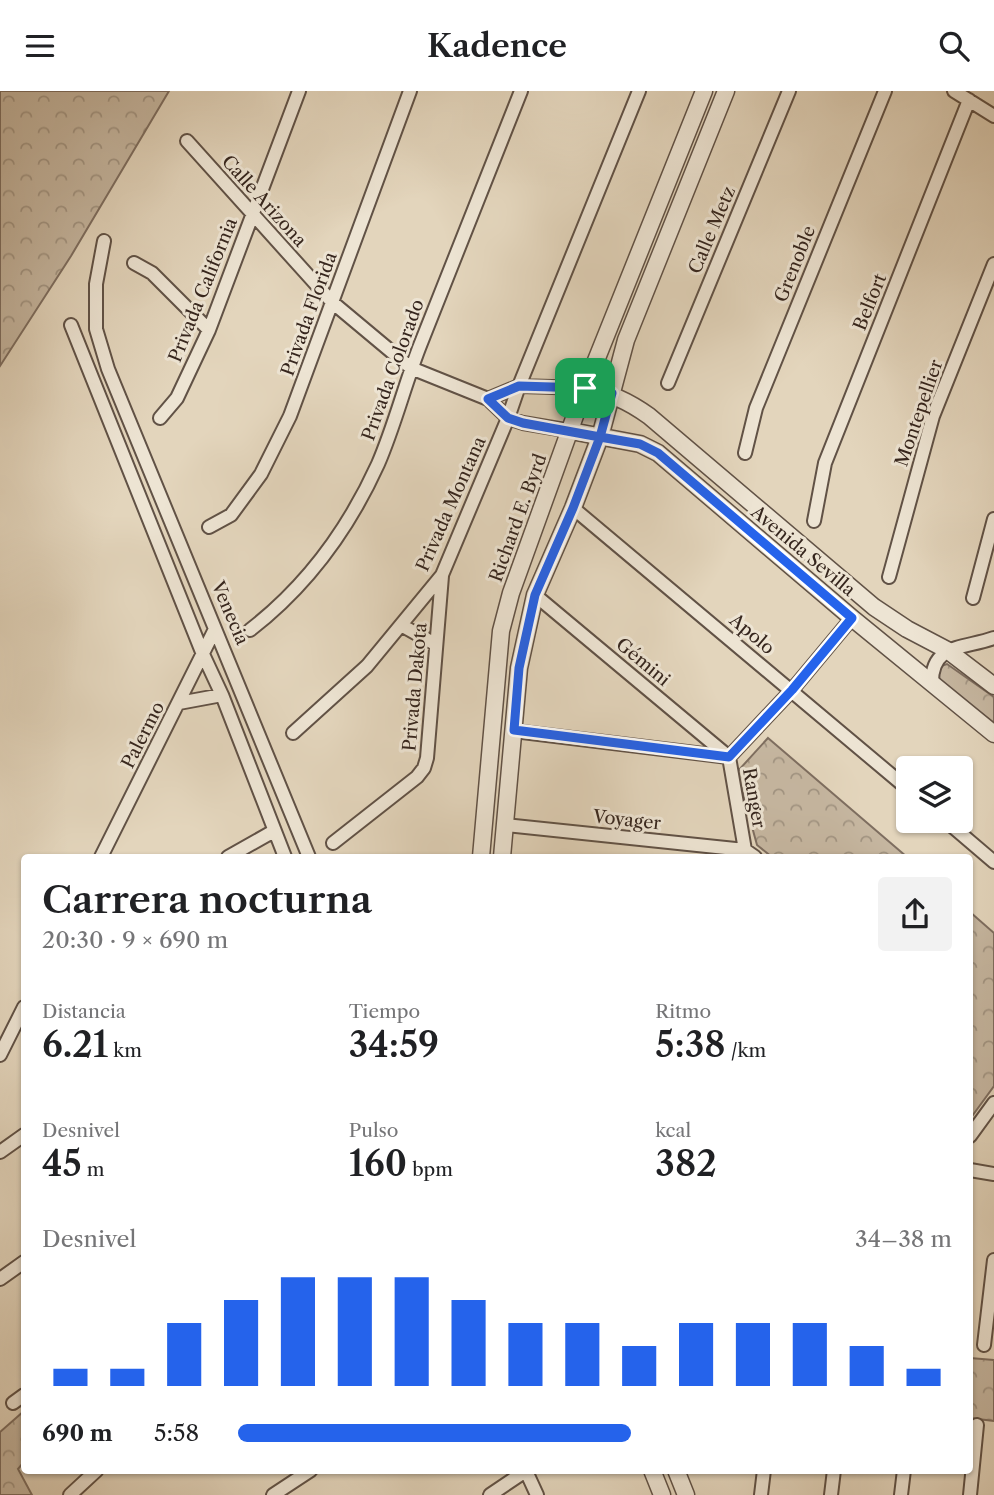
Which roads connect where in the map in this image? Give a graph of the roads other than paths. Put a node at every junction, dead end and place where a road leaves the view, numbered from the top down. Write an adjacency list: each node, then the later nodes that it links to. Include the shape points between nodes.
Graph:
1 (299, 91): 13 (street, Privada California)
2 (410, 91): 17 (street, Privada Florida)
3 (521, 91): 20 (street, Privada Colorado)
4 (639, 91): 23 (street, Privada Montana)
5 (704, 91): 24 (street, Richard E. Byrd)
6 (726, 91): 26 (street, via 626,340)
7 (789, 91): 21 (street, Calle Metz)
8 (885, 91): 32 (street, Grenoble, via 756,408)
9 (954, 91): 10 (street)
10 (969, 100): 11 (street); 35 (street, Belfort, via 825,463)
11 (994, 116)
12 (187, 141): 13 (street, Calle Arizona)
13 (251, 214): 17 (street, Calle Arizona); 19 (street, Privada California)
14 (104, 241): 22 (street, Venecia, via 96,283 96,329)
15 (134, 263): 19 (street, via 152,273)
16 (994, 264): 38 (street, Montepellier, via 933,416)
17 (332, 302): 20 (street, Calle Arizona); 36 (street, Privada Florida, via 290,416 261,474 231,515)
18 (71, 325): 25 (street)
19 (209, 330): 28 (street, Privada California, via 177,398)
20 (411, 368): 27 (street, Calle Arizona); 44 (street, Privada Colorado, via 378,463 345,523 313,571)
21 (668, 383)
22 (114, 384): 25 (street); 43 (street, Venecia)
23 (519, 386): 24 (street); 27 (street); 29 (street, Privada Montana)
24 (585, 388): 26 (street, Avenida Sevilla); 30 (street, Richard E. Byrd)
25 (97, 391): 48 (street)
26 (612, 393): 31 (street); 47 (street, Avenida Sevilla, via 649,416 874,607)
27 (488, 399): 29 (street, Calle Arizona)
28 (160, 418)
29 (508, 418): 30 (street); 37 (street, Privada Montana)
30 (571, 431): 31 (street, Avenida Sevilla); 67 (street, Richard E. Byrd, via 501,631)
31 (600, 437): 33 (street); 41 (street, Avenida Sevilla, via 640,444 658,453)
32 (745, 453)
33 (573, 508): 39 (street); 51 (street, Apolo)
34 (994, 519): 40 (street)
35 (814, 521)
36 (209, 527)
37 (442, 575): 42 (street, Privada Montana); 46 (street, Privada Dakota)
38 (889, 577)
39 (535, 595): 54 (street, via 519,668); 57 (street, Gémini)
40 (973, 598)
41 (852, 618): 49 (street, Avenida Sevilla); 51 (street, Ranger)
42 (401, 625): 46 (street); 55 (street, Privada Montana, via 367,666)
43 (215, 629): 48 (street, Palermo); 66 (street, Venecia)
44 (250, 631)
45 (994, 638): 47 (street)
46 (435, 643): 62 (street, Privada Dakota, via 424,768)
47 (947, 650): 49 (street, via 934,665); 50 (street, Avenida Sevilla)
48 (202, 652): 52 (street); 53 (street, Palermo)
49 (932, 684): 56 (street, Avenida Sevilla)
50 (994, 686)
51 (792, 690): 57 (street, Ranger); 58 (street, Apolo)
52 (222, 695): 53 (street); 60 (street)
53 (179, 703): 63 (street, Palermo)
54 (514, 730): 57 (street); 59 (street)
55 (293, 733)
56 (994, 734)
57 (729, 757): 69 (street, Ranger)
58 (896, 779)
59 (505, 825): 68 (street); 69 (street, Voyager)
60 (274, 831): 64 (street); 65 (street)
61 (960, 833): 70 (street)
62 (333, 843)
63 (102, 854)
64 (233, 854)
65 (284, 854)
66 (308, 854)
67 (481, 854)
68 (502, 854)
69 (750, 854)
70 (994, 862)
71 (21, 1013): 72 (street)
72 (0, 1055)
73 (994, 1103): 74 (street)
74 (973, 1132)
75 (21, 1137): 76 (street)
76 (0, 1152)
77 (973, 1170): 78 (street)
78 (994, 1174)
79 (994, 1260): 82 (street)
80 (21, 1264): 81 (street)
81 (0, 1279)
82 (984, 1345)
83 (21, 1397): 84 (street)
84 (13, 1403)
85 (976, 1425): 86 (street)
86 (973, 1460)
87 (93, 1474): 99 (street)
88 (305, 1474): 100 (street)
89 (521, 1474): 101 (street)
90 (529, 1474): 102 (street)
91 (654, 1474): 103 (street)
92 (678, 1474): 98 (street)
93 (687, 1474): 98 (street)
94 (764, 1474): 104 (street)
95 (834, 1474): 105 (street)
96 (904, 1474): 106 (street)
97 (972, 1474): 107 (street)
98 (685, 1492)
99 (69, 1495)
100 (273, 1495)
101 (490, 1495)
102 (537, 1495)
103 (662, 1495)
104 (761, 1495)
105 (831, 1495)
106 (901, 1495)
107 (970, 1495)

